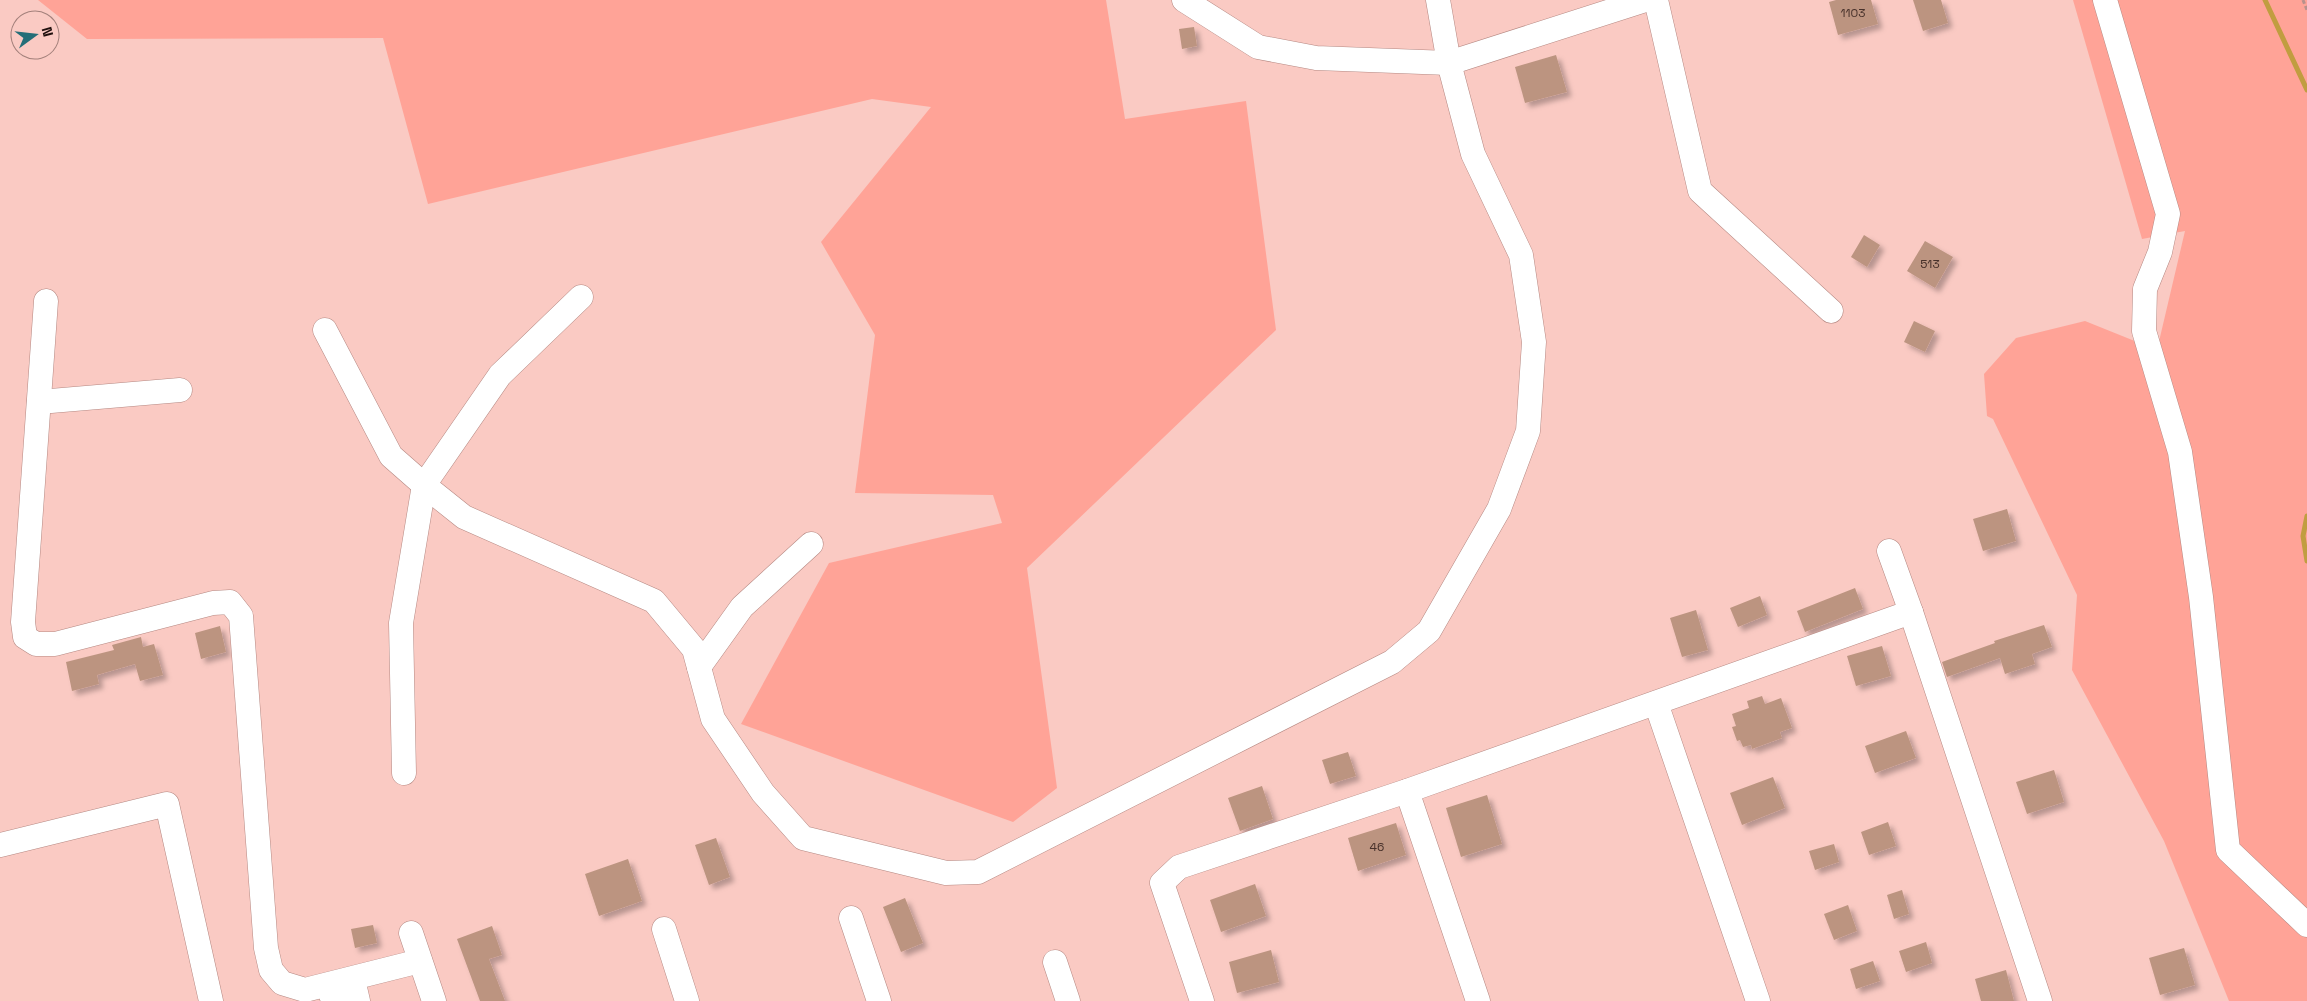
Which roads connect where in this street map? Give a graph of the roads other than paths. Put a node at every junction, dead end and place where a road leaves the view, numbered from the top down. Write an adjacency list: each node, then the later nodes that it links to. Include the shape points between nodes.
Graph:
1 (1184, 0): 6 (street, via 1258,47 1316,58)
2 (1438, 0): 6 (street)
3 (1645, 0): 6 (street)
4 (1656, 0): 9 (street, via 1700,191)
5 (2105, 0): 23 (street, via 2168,214 2160,252 2145,290 2144,331 2180,452 2201,597 2228,850)
6 (1449, 63): 17 (street, via 1473,154 1521,255 1534,342 1528,431 1499,509 1429,631 1392,662 978,872 946,873 803,838 763,793 713,719)
7 (581, 297): 13 (street, via 500,375)
8 (46, 301): 12 (street)
9 (1831, 311)
10 (325, 330): 13 (street, via 391,456)
11 (180, 390): 12 (street)
12 (39, 402): 26 (street, via 23,622 25,637 36,644 55,644 213,603 230,602 241,616 266,948 271,970 282,983 305,990)
13 (424, 485): 17 (street, via 464,517 654,601 694,649); 19 (street, via 401,624)
14 (811, 544): 17 (street, via 742,607)
15 (1889, 551): 16 (street)
16 (1911, 612): 18 (street); 38 (street)
17 (699, 667)
18 (1656, 703): 20 (street); 37 (street)
19 (404, 773)
20 (1407, 791): 35 (street, via 1178,868 1162,883); 36 (street)
21 (0, 845): 28 (street, via 167,804)
22 (851, 918): 33 (street)
23 (2307, 925)
24 (664, 929): 32 (street)
25 (412, 933): 26 (street)
26 (420, 961): 31 (street)
27 (1055, 962): 34 (street)
28 (212, 1001)
29 (309, 1001): 30 (street, via 355,988)
30 (358, 1001)
31 (434, 1001)
32 (687, 1001)
33 (879, 1001)
34 (1068, 1001)
35 (1202, 1001)
36 (1478, 1001)
37 (1758, 1001)
38 (2040, 1001)

